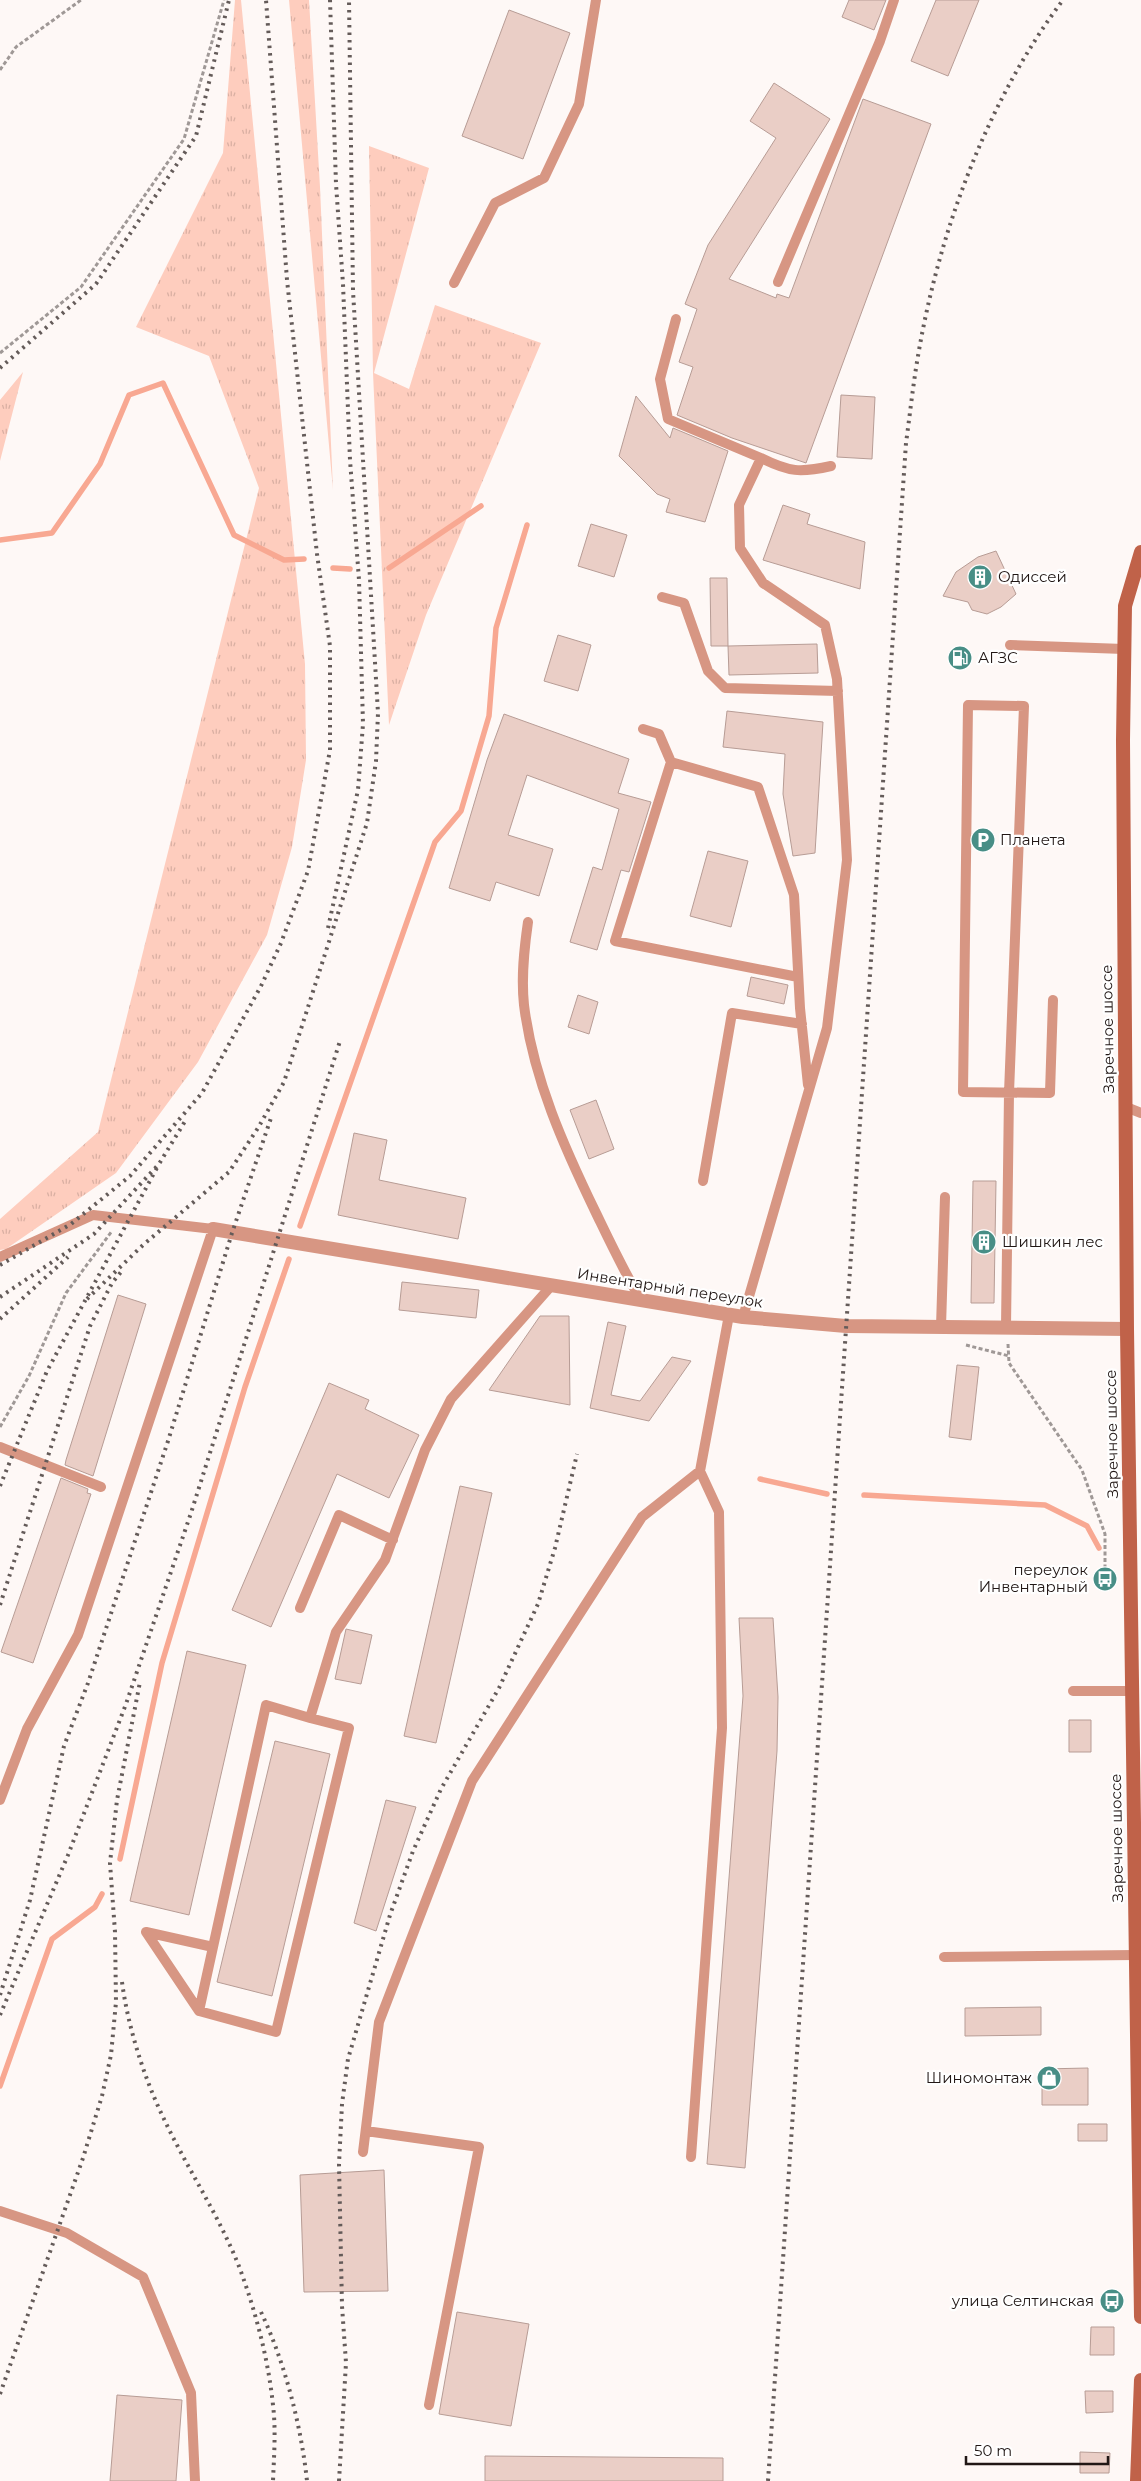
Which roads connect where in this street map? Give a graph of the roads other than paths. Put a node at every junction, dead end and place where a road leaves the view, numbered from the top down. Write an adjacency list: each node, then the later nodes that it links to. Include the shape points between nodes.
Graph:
1 (596, 0): 4 (lane, via 579,104 544,178 495,203)
2 (894, 0): 3 (lane, via 880,41)
3 (778, 282)
4 (454, 283)
5 (676, 319): 6 (lane, via 660,379 668,419)
6 (761, 458): 7 (lane, via 785,470 807,472); 12 (lane, via 739,505 740,548 764,583 825,625)
7 (831, 466)
8 (1141, 552): 11 (main road, Заречное шоссе, via 1124,606)
9 (662, 597): 12 (lane, via 684,603 708,671 725,688)
10 (1010, 645): 11 (lane)
11 (1124, 649): 21 (main road, Заречное шоссе)
12 (838, 691): 19 (lane, via 847,860 827,1028)
13 (643, 729): 14 (lane, via 659,734)
14 (670, 762): 16 (lane, via 758,787 794,895); 16 (lane, via 615,941)
15 (528, 922): 28 (lane, via 522,961 524,1005 534,1060 566,1152)
16 (798, 977): 18 (lane)
17 (1053, 1000): 20 (lane, via 1050,1093)
18 (802, 1024): 19 (lane); 23 (lane, via 732,1013)
19 (809, 1091): 29 (lane)
20 (1009, 1093): 20 (lane, via 1024,706 968,705 963,1092); 31 (lane)
21 (1126, 1107): 22 (lane); 32 (main road, Заречное шоссе)
22 (1141, 1114)
23 (703, 1182)
24 (945, 1197): 30 (lane)
25 (213, 1230): 26 (lane, via 93,1215); 27 (street, Инвентарный переулок); 42 (lane, via 78,1635 27,1729)
26 (0, 1257)
27 (552, 1286): 28 (street, Инвентарный переулок); 36 (lane, via 451,1399 425,1450)
28 (641, 1300): 29 (street, Инвентарный переулок)
29 (736, 1316): 30 (street, Инвентарный переулок, via 846,1326); 34 (lane)
30 (941, 1327): 31 (street, Инвентарный переулок)
31 (1006, 1327): 32 (street, Инвентарный переулок)
32 (1127, 1329): 38 (main road, Заречное шоссе, via 1131,1581)
33 (0, 1447): 35 (lane)
34 (700, 1471): 48 (lane, via 642,1517 472,1781 379,2022); 50 (lane, via 719,1512 722,1728)
35 (101, 1486)
36 (393, 1540): 37 (lane, via 338,1515); 41 (lane, via 385,1560 336,1632)
37 (300, 1608)
38 (1137, 1608): 40 (main road, Заречное шоссе)
39 (1073, 1691): 40 (lane)
40 (1132, 1691): 44 (main road, Заречное шоссе)
41 (310, 1718): 43 (lane, via 266,1705); 46 (lane, via 348,1728 276,2032)
42 (0, 1800)
43 (213, 1947): 46 (lane); 46 (lane, via 146,1932)
44 (1135, 1955): 45 (lane); 47 (main road, Заречное шоссе)
45 (944, 1957)
46 (199, 2011)
47 (1139, 2050): 52 (main road, Заречное шоссе)
48 (366, 2131): 49 (lane); 55 (lane, via 479,2147)
49 (363, 2152)
50 (691, 2157)
51 (0, 2211): 56 (lane, via 67,2233 143,2277 191,2393)
52 (1141, 2220): 53 (main road, Заречное шоссе)
53 (1141, 2317)
54 (1141, 2380): 57 (main road)
55 (429, 2405)
56 (196, 2481)
57 (1137, 2481)

